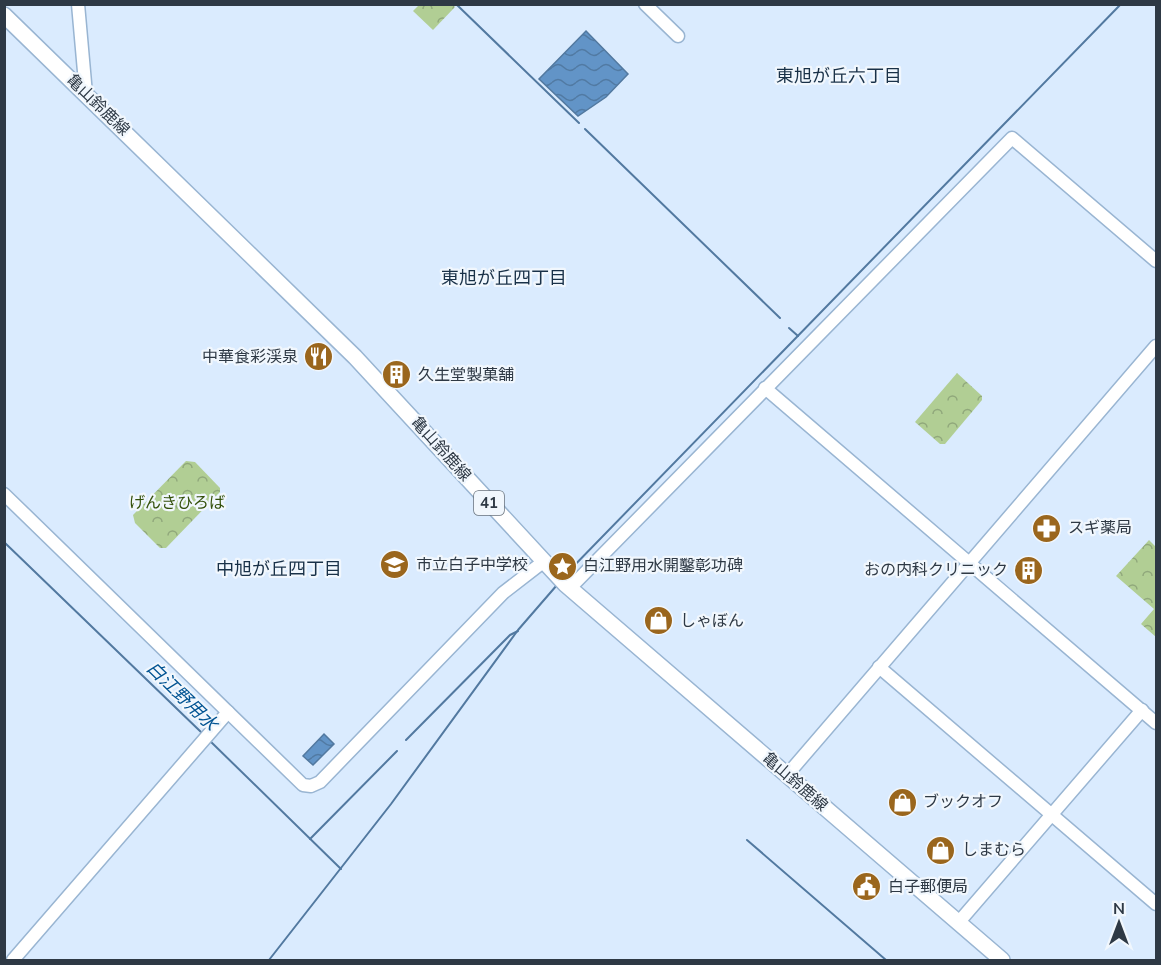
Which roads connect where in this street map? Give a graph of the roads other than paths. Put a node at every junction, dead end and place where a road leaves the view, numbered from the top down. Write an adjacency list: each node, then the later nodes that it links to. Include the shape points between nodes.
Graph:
1 (78, 4): 5 (street)
2 (645, 4): 4 (street)
3 (4, 15): 5 (main road, 亀山鈴鹿線 / 41)
4 (678, 36)
5 (86, 94): 10 (main road, 亀山鈴鹿線 / 41, via 369,371)
6 (1156, 261): 8 (street, via 1012,138)
7 (1156, 346): 11 (street)
8 (765, 388): 11 (street); 12 (street)
9 (4, 494): 15 (street)
10 (543, 562): 12 (main road, 亀山鈴鹿線 / 41); 15 (street, via 503,593 316,784 303,784)
11 (970, 564): 13 (street); 14 (street)
12 (570, 588): 17 (main road, 亀山鈴鹿線 / 41)
13 (879, 667): 17 (street); 18 (street)
14 (1142, 710): 16 (street); 18 (street)
15 (228, 712): 21 (street)
16 (1156, 723)
17 (787, 775): 20 (main road, 亀山鈴鹿線 / 41)
18 (1052, 815): 19 (street); 20 (street)
19 (1156, 904)
20 (958, 923): 22 (main road, 亀山鈴鹿線 / 41)
21 (13, 960)
22 (1002, 960)

